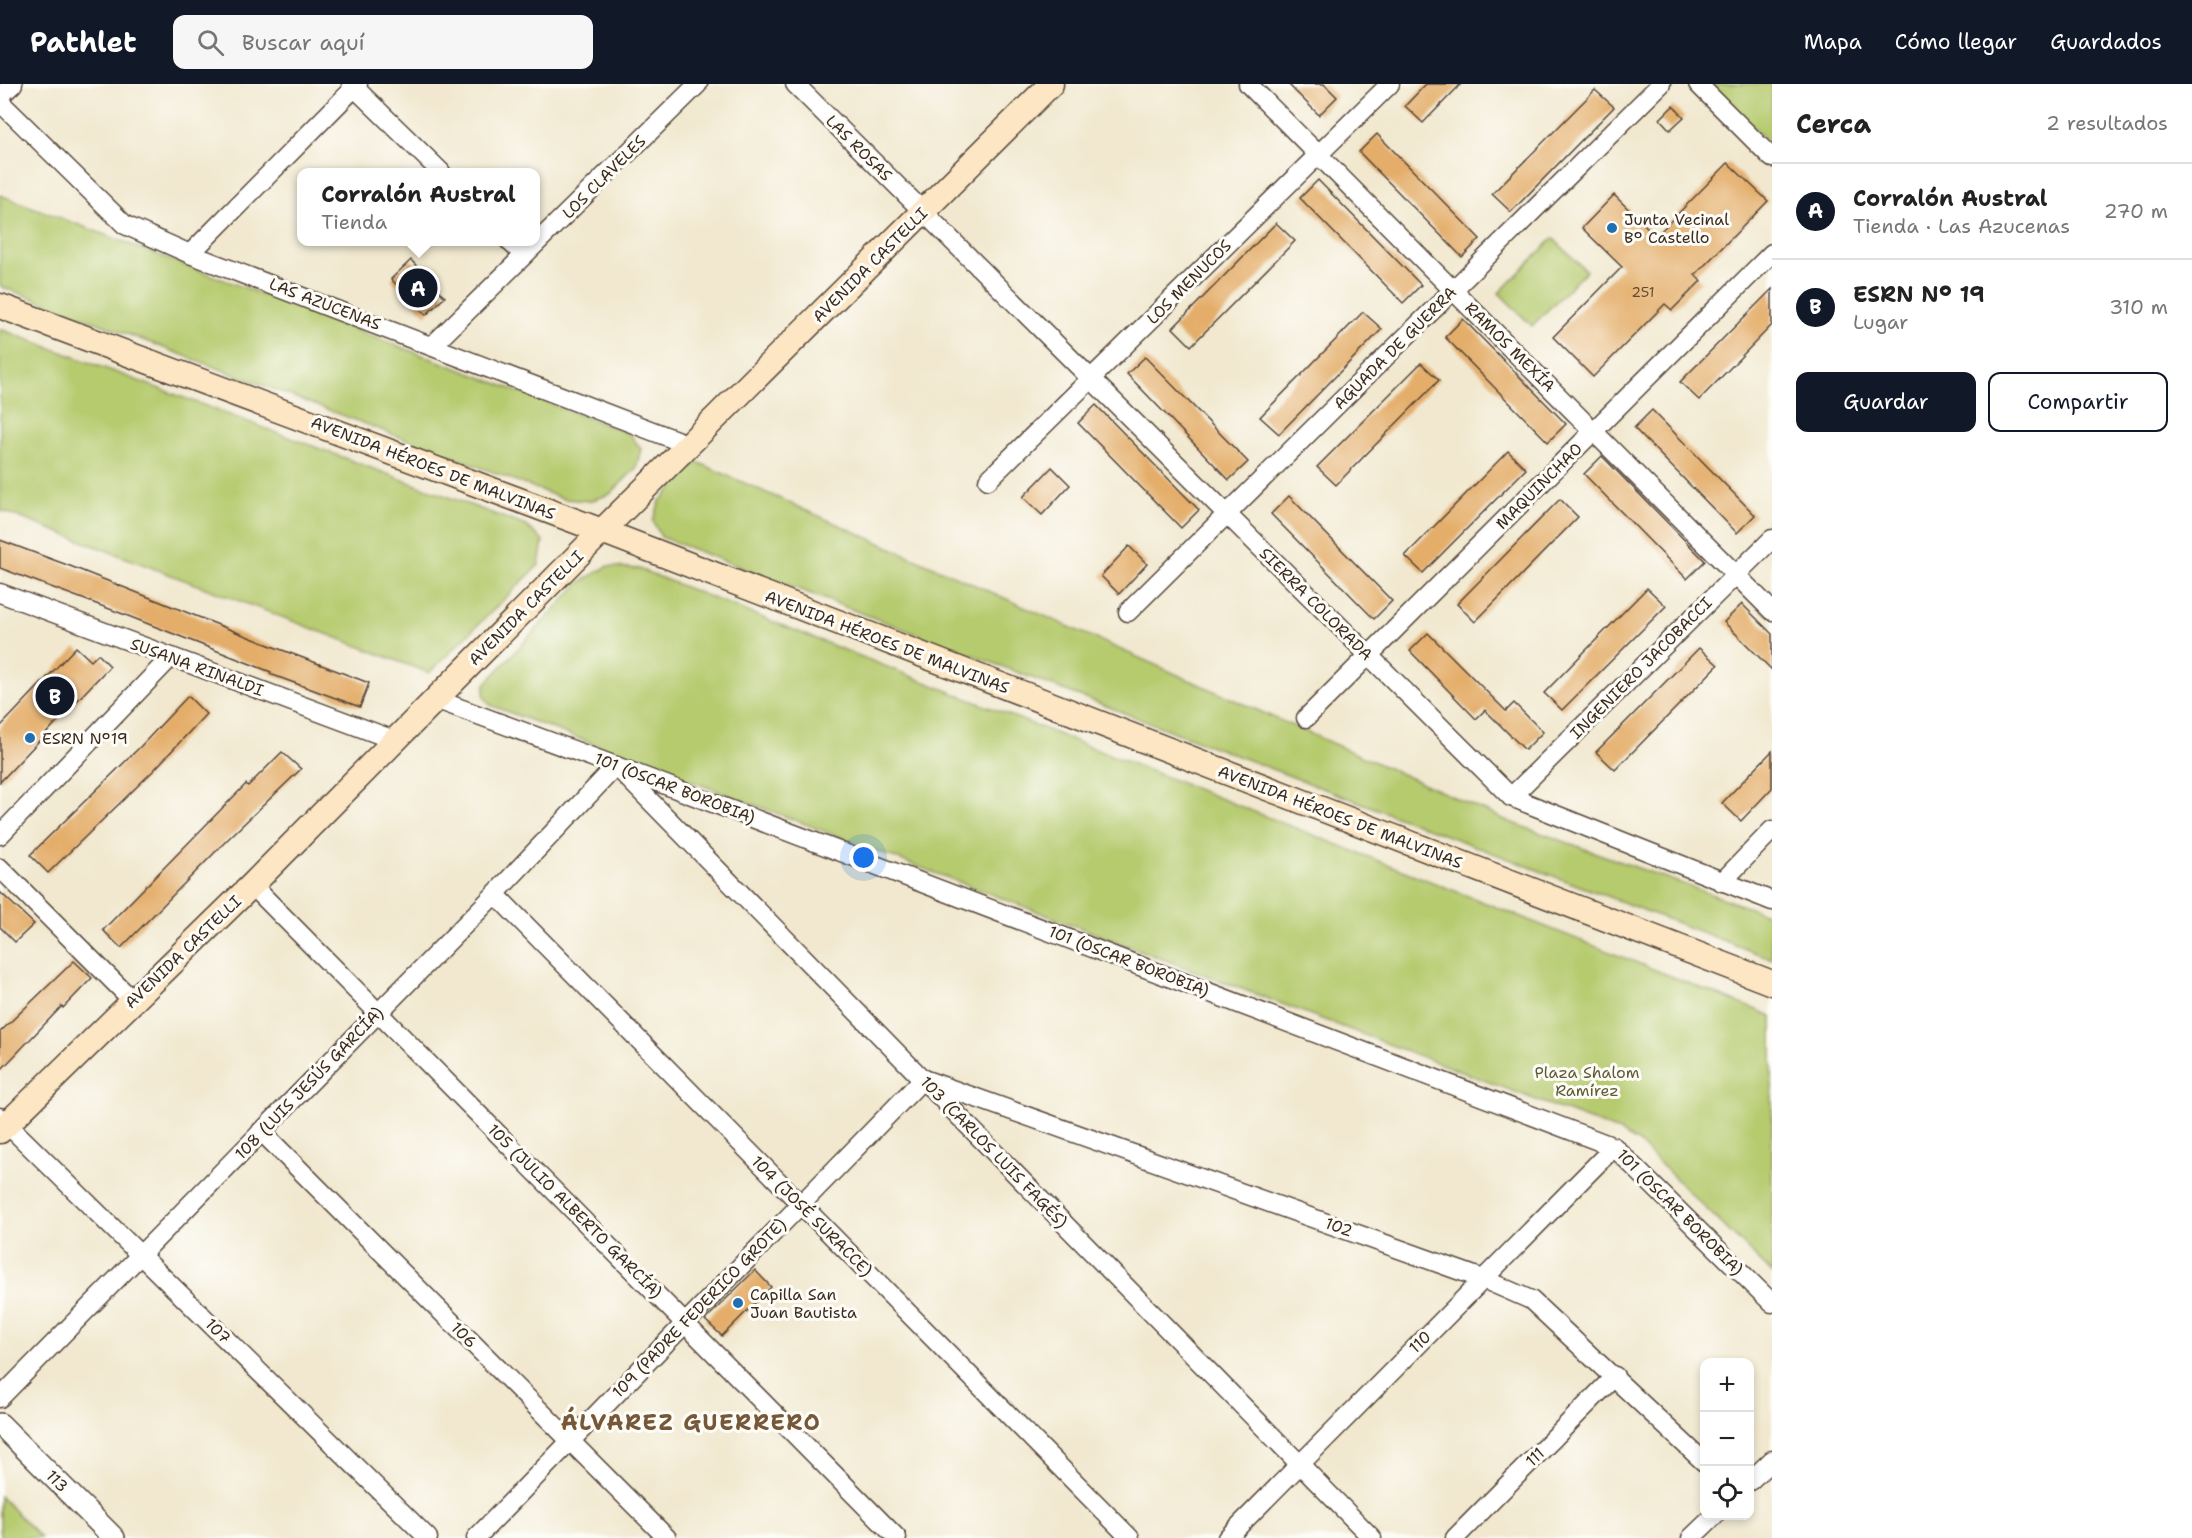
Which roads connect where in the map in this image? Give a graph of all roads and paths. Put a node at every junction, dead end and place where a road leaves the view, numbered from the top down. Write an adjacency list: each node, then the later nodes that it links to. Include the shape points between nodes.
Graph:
1 (13, 84): 10 (street)
2 (698, 84): 16 (street, LOS CLAVELES)
3 (795, 84): 15 (street, LAS ROSAS)
4 (1051, 84): 15 (main road, AVENIDA CASTELLI)
5 (1248, 84): 12 (street, RAMOS MEXÍA)
6 (1390, 84): 12 (street, LOS MENUCOS)
7 (1661, 84): 22 (street, AGUADA DE GUERRA)
8 (1698, 84): 13 (street)
9 (355, 85): 14 (street); 19 (street)
10 (0, 96)
11 (0, 102): 19 (street, LAS AZUCENAS, via 125,225)
12 (1318, 155): 22 (street, RAMOS MEXÍA); 25 (street, LOS MENUCOS)
13 (1772, 158)
14 (437, 168)
15 (922, 213): 25 (street, SIERRA COLORADA); 27 (main road, AVENIDA CASTELLI)
16 (540, 239)
17 (514, 246): 21 (street)
18 (533, 246): 21 (street, LOS CLAVELES)
19 (190, 254): 24 (street, LAS AZUCENAS)
20 (1772, 254): 26 (street, MAQUINCHAO)
21 (524, 255): 24 (street, LOS CLAVELES)
22 (1453, 290): 26 (street, RAMOS MEXÍA); 29 (street, AGUADA DE GUERRA)
23 (0, 306): 30 (main road, AVENIDA HÉROES DE MALVINAS)
24 (432, 345): 27 (street, LAS AZUCENAS)
25 (1090, 379): 28 (street, LOS MENUCOS); 29 (street, SIERRA COLORADA)
26 (1594, 431): 32 (street, RAMOS MEXÍA); 36 (street, MAQUINCHAO)
27 (689, 444): 30 (main road, AVENIDA CASTELLI)
28 (988, 480)
29 (1227, 515): 35 (street, AGUADA DE GUERRA); 36 (street, SIERRA COLORADA)
30 (602, 531): 38 (main road, AVENIDA CASTELLI); 50 (main road, AVENIDA HÉROES DE MALVINAS)
31 (1772, 539): 32 (street, INGENIERO JACOBACCI)
32 (1736, 575): 34 (street, RAMOS MEXÍA); 42 (street, INGENIERO JACOBACCI)
33 (0, 593): 37 (street, SUSANA RINALDI)
34 (1772, 611)
35 (1128, 612)
36 (1368, 656): 39 (street, MAQUINCHAO); 42 (street, SIERRA COLORADA)
37 (171, 657): 40 (street, SUSANA RINALDI); 44 (street)
38 (435, 699): 40 (main road, AVENIDA CASTELLI); 41 (street, 101 (OSCAR BOROBIA))
39 (1306, 718)
40 (394, 740): 47 (main road, AVENIDA CASTELLI)
41 (616, 766): 48 (street, 108 (LUIS JESÚS GARCÍA)); 53 (street, 103 (CARLOS LUIS FAGÉS)); 56 (street, 101 (OSCAR BOROBIA))
42 (1511, 797): 46 (street, SIERRA COLORADA)
43 (1772, 830): 46 (street)
44 (0, 835)
45 (0, 868): 51 (street)
46 (1722, 882): 49 (street, SIERRA COLORADA)
47 (252, 885): 51 (main road, AVENIDA CASTELLI); 52 (street, 105 (JULIO ALBERTO GARCÍA))
48 (495, 894): 52 (street, 108 (LUIS JESÚS GARCÍA)); 57 (street, 104 (JOSÉ SURACCE))
49 (1772, 901)
50 (1772, 983)
51 (133, 1000): 54 (main road, AVENIDA CASTELLI)
52 (379, 1011): 55 (street, 108 (LUIS JESÚS GARCÍA)); 61 (street, 105 (JULIO ALBERTO GARCÍA))
53 (923, 1079): 57 (street, 109 (PADRE FEDERICO GROTE)); 59 (street, 102); 68 (street, 103 (CARLOS LUIS FAGÉS))
54 (2, 1124): 58 (street, 107)
55 (261, 1131): 58 (street, 108 (LUIS JESÚS GARCÍA)); 65 (street, 106)
56 (1614, 1147): 59 (street, 110); 60 (street, 101 (OSCAR BOROBIA))
57 (801, 1204): 61 (street, 109 (PADRE FEDERICO GROTE)); 76 (street, 104 (JOSÉ SURACCE))
58 (140, 1255): 63 (street, 108 (LUIS JESÚS GARCÍA)); 72 (street, 107)
59 (1483, 1279): 62 (street, 102, via 1531,1300); 68 (street, 110)
60 (1772, 1303)
61 (685, 1323): 65 (street, 109 (PADRE FEDERICO GROTE)); 75 (street, 105 (JULIO ALBERTO GARCÍA))
62 (1615, 1376): 66 (street, 102); 79 (street, 111)
63 (0, 1398)
64 (0, 1424): 71 (street, 113)
65 (570, 1441): 73 (street, 109 (PADRE FEDERICO GROTE)); 74 (street, 106)
66 (1700, 1458)
67 (1772, 1460): 69 (street)
68 (1300, 1464): 77 (street, 110); 78 (street, 103 (CARLOS LUIS FAGÉS))
69 (1754, 1476)
70 (1709, 1520): 80 (street)
71 (114, 1538)
72 (428, 1538)
73 (476, 1538)
74 (667, 1538)
75 (897, 1538)
76 (1130, 1538)
77 (1227, 1538)
78 (1372, 1538)
79 (1455, 1538)
80 (1690, 1538)

